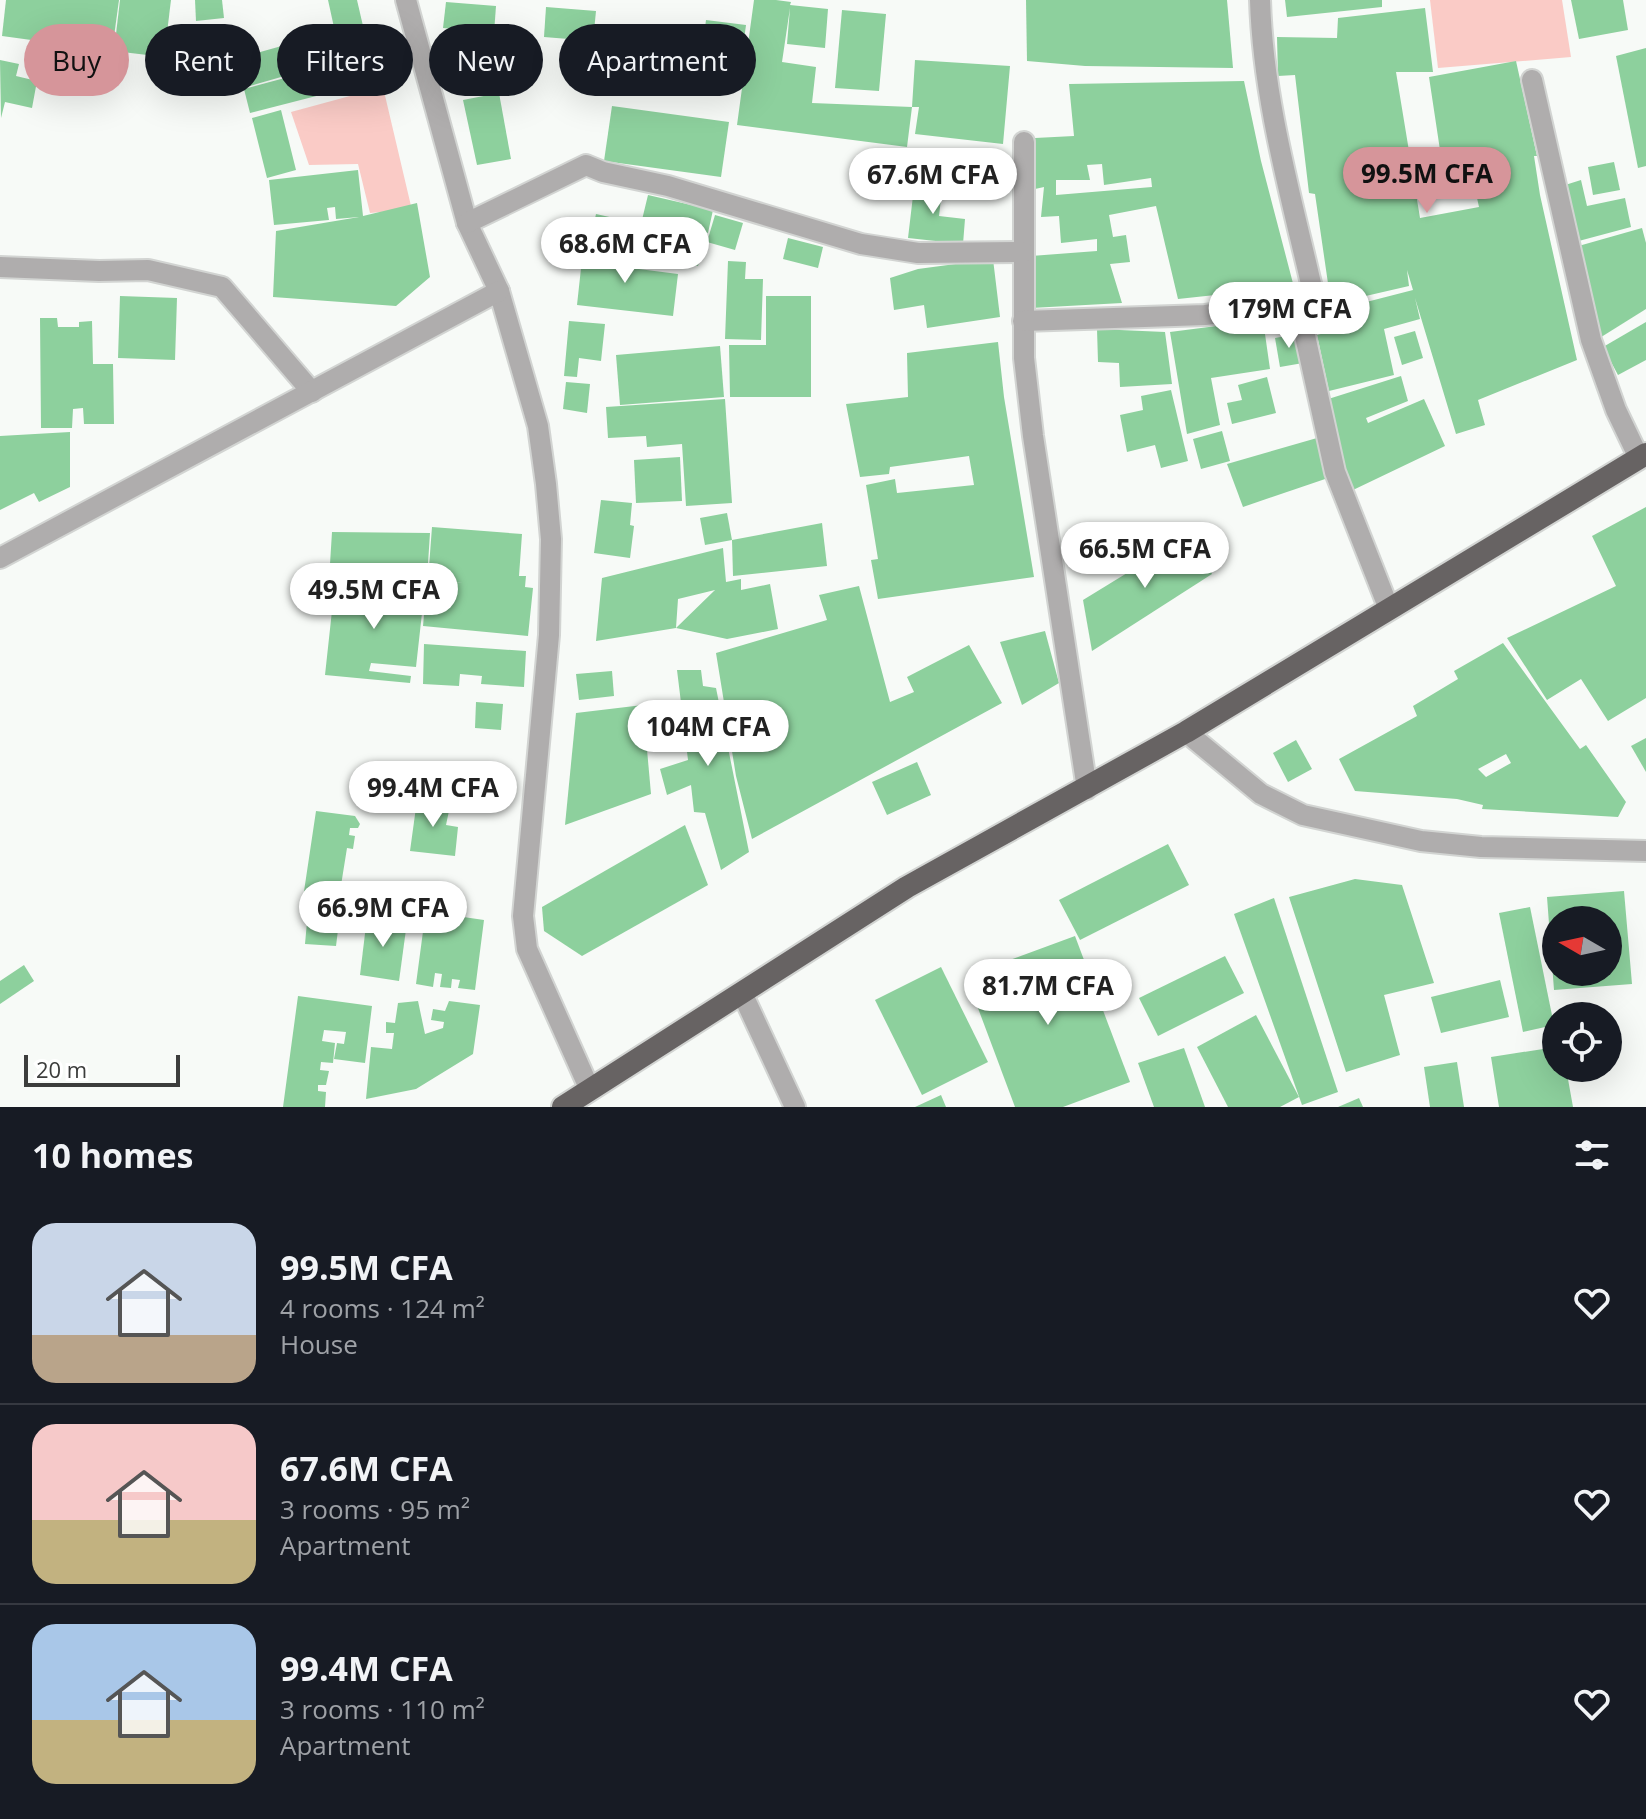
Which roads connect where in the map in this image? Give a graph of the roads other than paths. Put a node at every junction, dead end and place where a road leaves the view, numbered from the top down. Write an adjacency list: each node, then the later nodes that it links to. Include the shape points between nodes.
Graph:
1 (406, 0): 5 (street)
2 (1260, 0): 9 (street, via 1278,136 1315,301)
3 (1532, 80): 12 (street, via 1591,340 1616,410)
4 (1024, 142): 6 (street)
5 (467, 223): 6 (street, via 586,165 861,244 918,253); 8 (street)
6 (1023, 252): 10 (street)
7 (0, 267): 11 (street, via 148,270 222,287)
8 (499, 291): 11 (street); 19 (street, via 538,426 551,539 549,635 523,916 527,949)
9 (1298, 304): 10 (street, via 1205,315); 14 (street, via 1335,472)
10 (1023, 321): 16 (street, via 1033,436)
11 (312, 392): 13 (street)
12 (1643, 456): 14 (highway)
13 (0, 558)
14 (1389, 609): 15 (highway)
15 (1186, 732): 16 (highway); 17 (street, via 1261,794 1303,815 1481,847)
16 (1087, 789): 18 (highway, via 907,887)
17 (1646, 851)
18 (742, 993): 19 (highway); 21 (street)
19 (590, 1090): 20 (highway)
20 (563, 1107)
21 (795, 1107)

